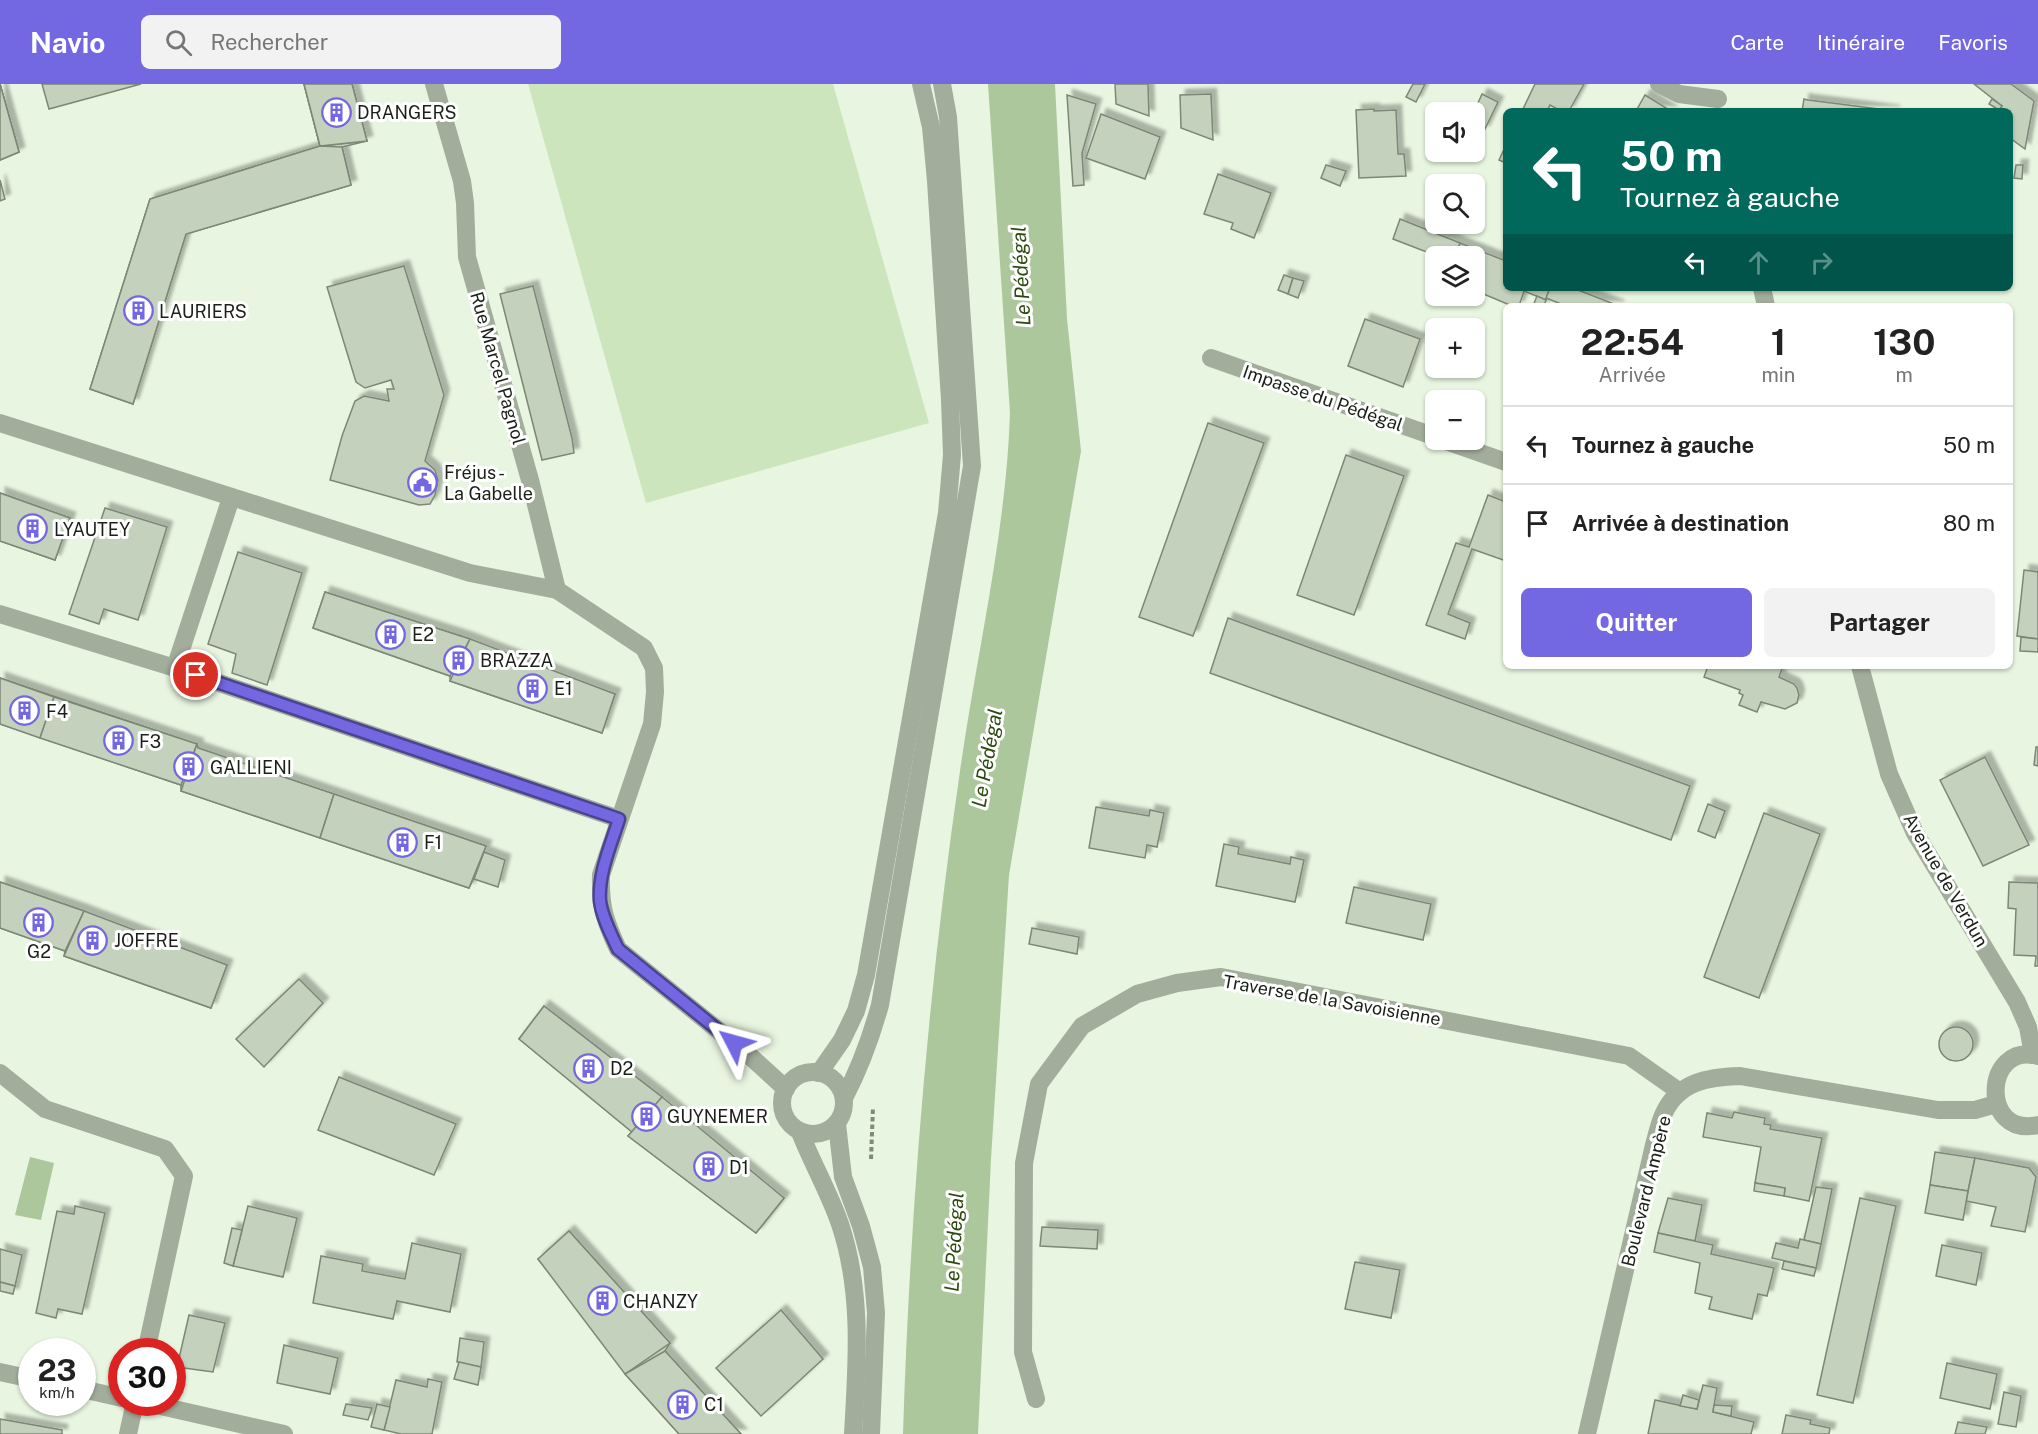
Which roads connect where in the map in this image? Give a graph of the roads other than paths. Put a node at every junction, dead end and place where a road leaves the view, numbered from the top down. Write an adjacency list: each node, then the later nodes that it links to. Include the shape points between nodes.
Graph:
1 (435, 84): 12 (street, Rue Marcel Pagnol, via 462,181 467,257)
2 (921, 84): 19 (street, via 931,127 936,181 950,400 952,455 947,513 866,975 856,1011)
3 (942, 84): 22 (street, via 948,117 972,466 880,1005 860,1066)
4 (1659, 84): 5 (street, via 1679,94)
5 (1718, 98)
6 (1211, 358): 8 (street, Impasse du Pédégal)
7 (0, 423): 11 (street)
8 (1425, 433)
9 (1472, 450): 10 (street)
10 (1503, 461)
11 (231, 498): 12 (street, via 470,573); 14 (street)
12 (557, 590): 16 (street, via 644,648 654,668 652,724)
13 (0, 614): 14 (street)
14 (174, 668): 16 (street)
15 (1861, 669): 17 (street, Avenue de Verdun, via 1889,774 1915,832 2017,1002)
16 (619, 819): 20 (street, via 601,875 600,902 618,949)
17 (2036, 1054): 23 (street, via 2008,1062 1998,1074)
18 (0, 1073): 27 (street, via 45,1109 165,1149 184,1176)
19 (819, 1073): 20 (street, via 799,1076); 22 (street, via 835,1082)
20 (786, 1089): 26 (street, via 782,1108)
21 (1680, 1092): 23 (street, Boulevard Ampère, via 1714,1077 1740,1076 1938,1110 1976,1110); 30 (street, Traverse de la Savoisienne, via 1629,1056 1221,977 1137,994 1082,1026 1040,1084 1024,1163 1023,1352); 37 (street, Boulevard Ampère, via 1663,1114 1654,1145)
22 (844, 1098): 24 (street)
23 (1996, 1104): 25 (street, via 2016,1124)
24 (837, 1124): 26 (street, via 820,1133); 36 (street, via 843,1177 872,1267 876,1313)
25 (2038, 1125)
26 (800, 1132): 35 (street, via 840,1226 851,1266 857,1312)
27 (149, 1338)
28 (0, 1372): 29 (street)
29 (18, 1375)
30 (1036, 1399)
31 (186, 1412): 34 (street)
32 (132, 1416): 33 (street)
33 (128, 1434)
34 (284, 1434)
35 (854, 1434)
36 (871, 1434)
37 (1587, 1434)

